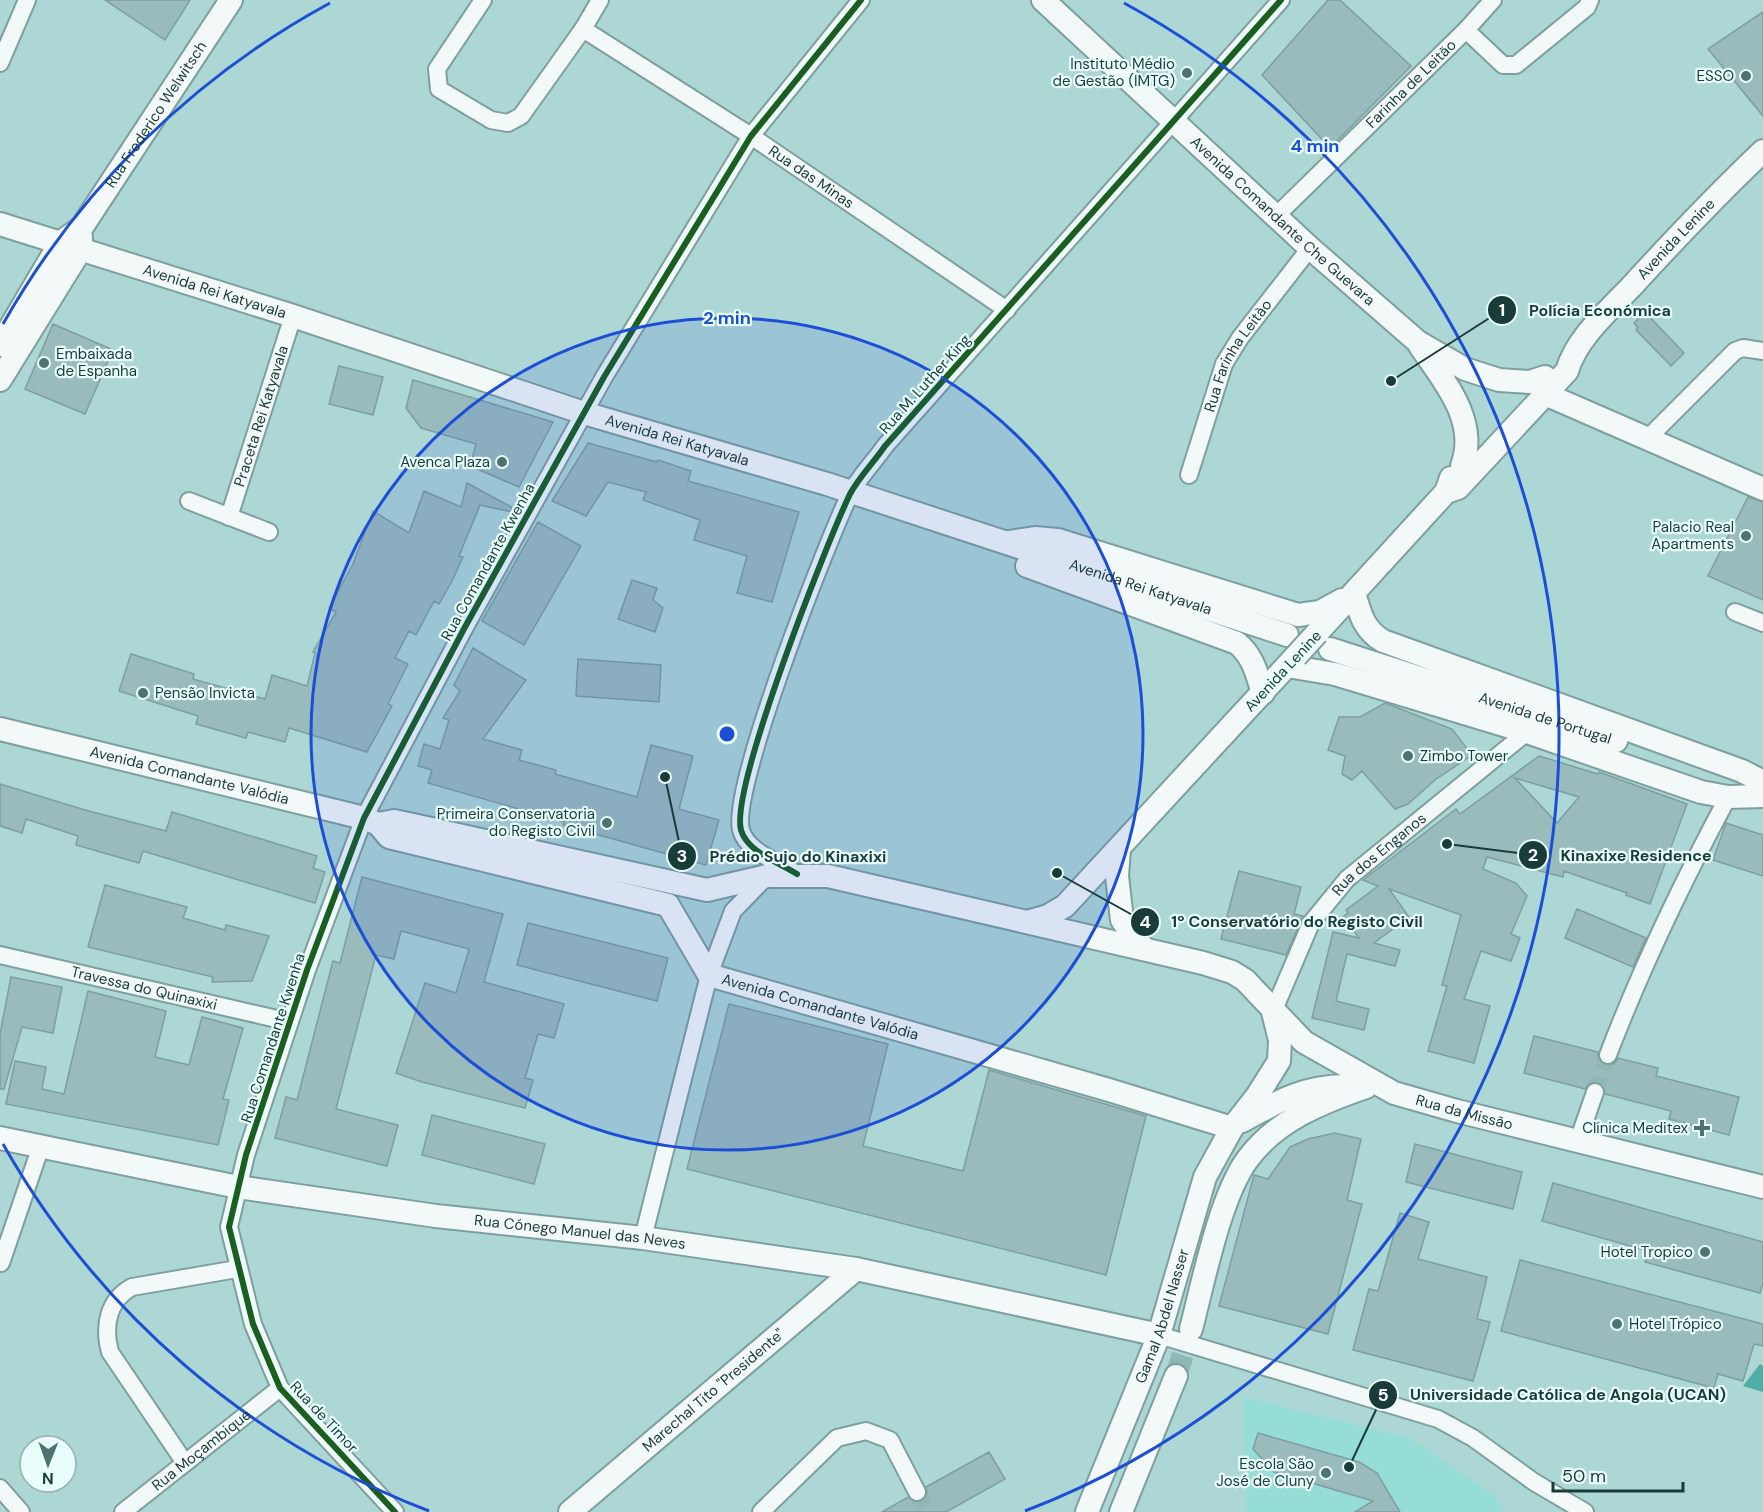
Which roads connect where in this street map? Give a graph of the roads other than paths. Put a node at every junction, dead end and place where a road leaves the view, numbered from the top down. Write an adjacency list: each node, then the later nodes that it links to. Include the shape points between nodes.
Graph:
1 (27, 0): 12 (street)
2 (231, 0): 18 (main road, Rua Frederico Welwitsch)
3 (483, 0): 10 (street, via 437,69 436,78 439,89 491,120 507,123 520,116)
4 (600, 0): 10 (street)
5 (861, 0): 14 (street, Rua Comandante Kwenha)
6 (1043, 0): 13 (main road, Avenida Comandante Che Guevara)
7 (1281, 0): 13 (street, Rua M. Luther King)
8 (1493, 0): 11 (street, Farinha de Leitão)
9 (1590, 0): 11 (street, via 1587,7 1516,65 1503,65)
10 (583, 29): 14 (street, Rua das Minas)
11 (1466, 30): 16 (street, Farinha de Leitão)
12 (0, 63)
13 (1174, 122): 16 (main road, Avenida Comandante Che Guevara); 20 (street, Rua M. Luther King)
14 (751, 136): 20 (street, Rua das Minas); 27 (street, Rua Comandante Kwenha)
15 (1763, 151): 26 (main road, Avenida Lenine, via 1611,308 1571,358 1567,371)
16 (1276, 216): 19 (main road, Avenida Comandante Che Guevara)
17 (0, 224): 18 (main road, Avenida Rei Katyavala)
18 (74, 240): 21 (main road, Avenida Rei Katyavala); 23 (main road, Rua Frederico Welwitsch); 25 (main road, Rua Frederico Welwitsch)
19 (1310, 248): 22 (main road, Avenida Comandante Che Guevara); 30 (street, Rua Farinha Leitào, via 1224,364)
20 (1007, 310): 32 (street, Rua M. Luther King, via 885,446)
21 (293, 316): 27 (main road, Avenida Rei Katyavala); 35 (street, Praceta Rei Katyavala)
22 (1418, 342): 26 (main road, Avenida Comandante Che Guevara, via 1466,369 1499,380); 29 (main road, Avenida Comandante Che Guevara, via 1449,387 1463,419 1468,450)
23 (0, 345)
24 (1763, 351): 28 (street, via 1735,351)
25 (0, 380)
26 (1545, 386): 28 (main road); 29 (main road, Avenida Lenine); 33 (main road, Avenida Lenine, via 1458,488)
27 (584, 412): 32 (main road, Avenida Rei Katyavala); 51 (street, Rua Comandante Kwenha, via 465,627)
28 (1648, 438): 31 (main road)
29 (1462, 466): 33 (main road, Avenida Lenine, via 1449,480)
30 (1189, 476)
31 (1763, 489)
32 (851, 492): 37 (main road, Avenida Rei Katyavala); 53 (street, Rua M. Luther King, via 777,683 746,784 741,815 741,830 751,846)
33 (1446, 492): 38 (main road, Avenida Lenine)
34 (189, 501): 35 (street)
35 (229, 517): 36 (street)
36 (269, 532)
37 (1001, 543): 38 (main road, via 1035,538 1058,540 1298,615 1320,612); 41 (main road, Avenida Rei Katyavala); 44 (main road, via 1013,557 1032,568 1238,643 1246,650)
38 (1354, 593): 42 (main road, Avenida Lenine); 47 (main road, via 1363,622 1371,634 1383,641 1742,771)
39 (1735, 612): 40 (street)
40 (1763, 623)
41 (1287, 635)
42 (1323, 641): 43 (main road, Avenida Lenine, bridge); 48 (main road, Avenida de Portugal)
43 (1292, 661): 44 (main road, Avenida Lenine); 46 (main road)
44 (1263, 693): 52 (main road, Avenida Lenine)
45 (0, 729): 51 (main road, Avenida Comandante Valódia)
46 (1527, 732): 50 (main road, via 1701,792); 60 (street, Rua dos Enganos, via 1329,898 1311,923)
47 (1763, 782)
48 (1763, 789)
49 (1763, 796): 50 (main road)
50 (1728, 797): 62 (street, via 1667,917)
51 (371, 821): 54 (main road, Avenida Comandante Valódia, via 394,821 707,890); 59 (main road, Avenida Comandante Valódia, via 388,837 668,905); 61 (street, Rua Comandante Kwenha)
52 (1119, 849): 55 (main road, Avenida Lenine, via 1065,906); 56 (main road, via 1117,876 1122,920)
53 (797, 874): 54 (main road, Avenida Comandante Valódia); 55 (main road, Avenida Comandante Valódia, via 828,876)
54 (767, 876): 59 (street, via 733,912)
55 (1026, 922): 56 (main road, Avenida Comandante Valódia)
56 (1144, 949): 58 (main road, Avenida Comandante Valódia)
57 (0, 955): 61 (street, Travessa do Quinaxixi)
58 (1203, 963): 60 (main road, Rua da Missão, via 1245,980)
59 (709, 975): 66 (main road, Avenida Comandante Valódia); 72 (street)
60 (1273, 1012): 64 (main road, Rua da Missão, via 1304,1042); 66 (main road, Gamal Abdel Nasser, via 1280,1040 1279,1061)
61 (290, 1022): 70 (street, Rua Comandante Kwenha)
62 (1608, 1055)
63 (1366, 1087): 64 (main road); 66 (main road, via 1299,1092); 76 (main road, Gamal Abdel Nasser, via 1307,1109 1248,1158 1227,1201)
64 (1394, 1092): 68 (main road, Rua da Missão)
65 (1595, 1092): 68 (street)
66 (1235, 1126): 77 (main road, Gamal Abdel Nasser, via 1205,1177)
67 (0, 1138): 69 (main road, Rua Cónego Manuel das Neves)
68 (1578, 1141): 71 (main road, Rua da Missão)
69 (41, 1146): 70 (main road, Rua Cónego Manuel das Neves); 73 (street)
70 (238, 1187): 72 (main road, Rua Cónego Manuel das Neves, via 436,1216); 74 (street, Rua de Timor, via 229,1227)
71 (1763, 1187)
72 (643, 1238): 75 (main road, Rua Cónego Manuel das Neves)
73 (1, 1263)
74 (237, 1269): 79 (street, Rua de Timor, via 253,1324); 80 (street, via 132,1287 120,1294 109,1315 110,1352)
75 (856, 1269): 77 (main road, Rua Cónego Manuel das Neves); 86 (main road, Marechal Tito "Presidente")
76 (1191, 1329)
77 (1153, 1334): 88 (main road, Gamal Abdel Nasser); 89 (main road, Gamal Abdel Nasser); 91 (street, via 1438,1419)
78 (1176, 1376): 90 (main road)
79 (280, 1388): 80 (street, Rua Moçambique); 85 (street, Rua de Timor)
80 (185, 1463): 84 (street, Rua Moçambique)
81 (0, 1488): 83 (street)
82 (917, 1492): 87 (street, via 890,1440 867,1431 837,1438)
83 (21, 1512)
84 (123, 1512)
85 (395, 1512)
86 (570, 1512)
87 (761, 1512)
88 (1076, 1512)
89 (1087, 1512)
90 (1121, 1512)
91 (1585, 1512)

